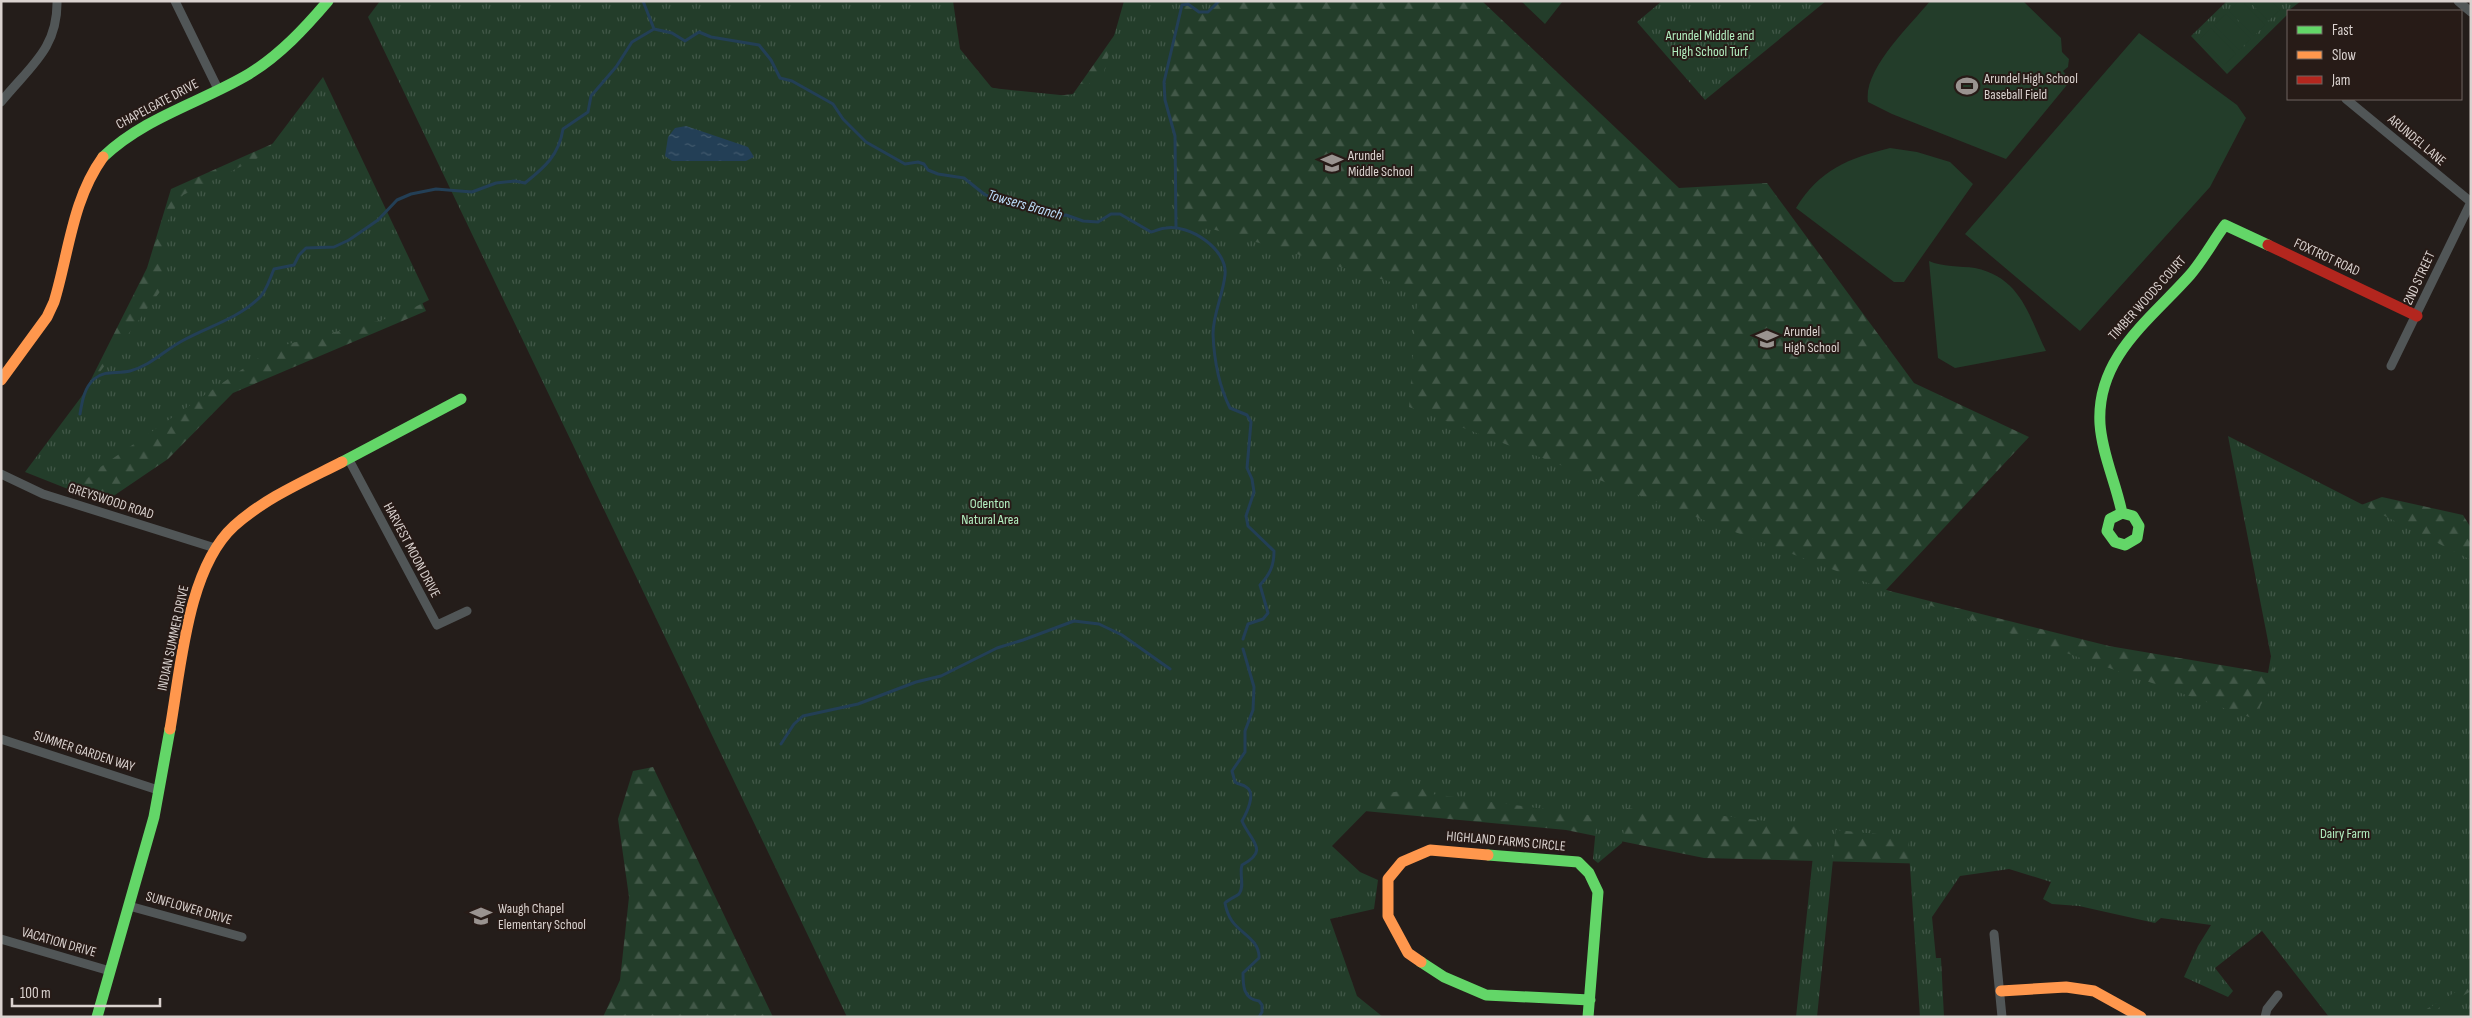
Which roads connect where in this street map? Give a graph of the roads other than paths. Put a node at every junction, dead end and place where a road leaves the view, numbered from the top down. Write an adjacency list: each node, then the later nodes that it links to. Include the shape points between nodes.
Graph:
1 (57, 1): 8 (street, via 55,31 43,53)
2 (175, 1): 6 (street)
3 (328, 1): 6 (street, CHAPELGATE DRIVE, via 271,58)
4 (2458, 1): 5 (street)
5 (2471, 12)
6 (218, 89): 13 (street, CHAPELGATE DRIVE, via 125,136 105,153 90,174 80,201 54,302 47,317)
7 (2347, 100): 9 (street, ARUNDEL LANE)
8 (1, 102)
9 (2471, 202): 11 (street, 2ND STREET)
10 (2225, 225): 11 (street, FOXTROT ROAD); 17 (street, TIMBER WOODS COURT, via 2192,272 2122,346 2107,371 2101,390 2100,424)
11 (2417, 316): 12 (street, 2ND STREET)
12 (2392, 366)
13 (1, 380)
14 (461, 399): 15 (street, INDIAN SUMMER DRIVE)
15 (348, 458): 18 (street, INDIAN SUMMER DRIVE, via 269,500 234,526); 19 (street, HARVEST MOON DRIVE, via 437,625)
16 (1, 474): 18 (street, GREYSWOOD ROAD, via 43,494)
17 (2122, 513)
18 (215, 548): 21 (street, INDIAN SUMMER DRIVE, via 202,572 192,607)
19 (467, 611)
20 (1, 739): 21 (street, SUMMER GARDEN WAY)
21 (158, 790): 22 (street, INDIAN SUMMER DRIVE)
22 (129, 906): 24 (street, SUNFLOWER DRIVE); 26 (street, INDIAN SUMMER DRIVE)
23 (1994, 934): 27 (street)
24 (242, 937)
25 (1, 939): 26 (street, VACATION DRIVE)
26 (110, 971): 30 (street, INDIAN SUMMER DRIVE)
27 (2001, 991): 32 (street); 33 (street, via 2066,987 2094,991)
28 (2278, 995): 34 (street)
29 (1590, 1000): 29 (street, HIGHLAND FARMS CIRCLE, via 1486,995 1444,977 1408,953 1388,916 1388,880 1402,862 1430,850 1578,862 1589,873 1598,892); 31 (street, HIGHLAND FARMS CIRCLE)
30 (97, 1017)
31 (1588, 1017)
32 (2002, 1017)
33 (2141, 1017)
34 (2265, 1017)

